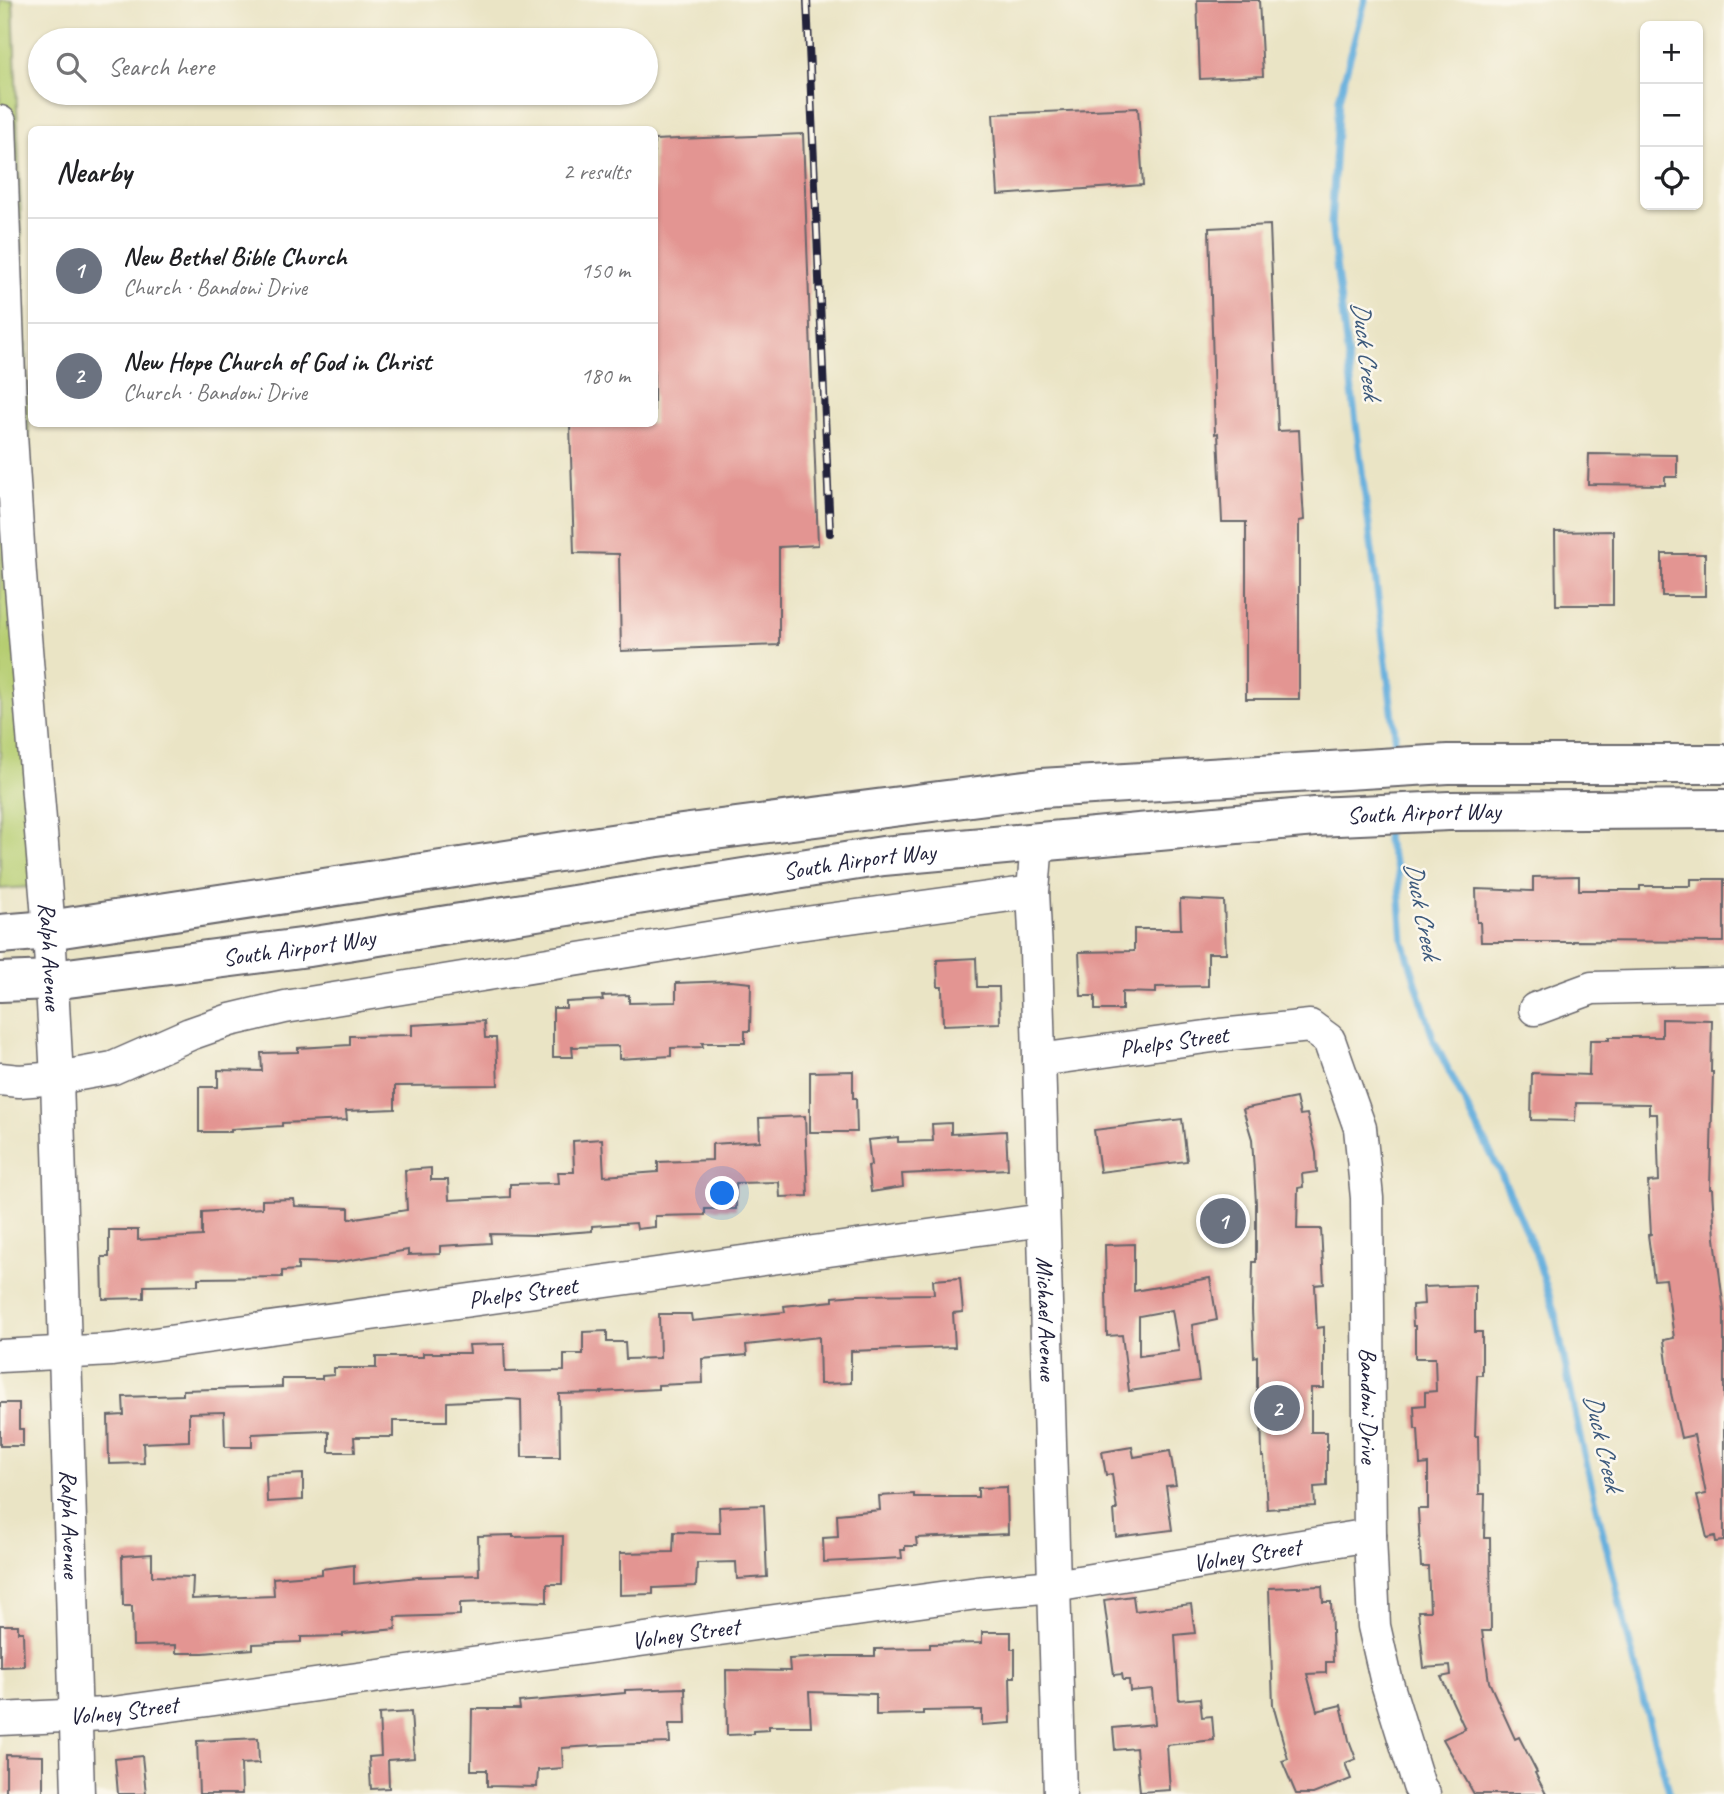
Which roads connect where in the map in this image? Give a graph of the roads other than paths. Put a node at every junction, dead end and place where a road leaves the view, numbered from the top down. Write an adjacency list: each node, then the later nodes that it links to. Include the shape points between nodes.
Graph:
1 (0, 122): 6 (street, Ralph Avenue, via 11,435)
2 (1724, 764): 6 (main road, South Airport Way, via 1448,764 1041,788 651,838)
3 (1724, 809): 4 (main road, South Airport Way, via 1435,811)
4 (1037, 841): 5 (street, Michael Avenue); 8 (main road, South Airport Way, via 883,856 309,947)
5 (1033, 892): 13 (street, Michael Avenue); 14 (street, via 769,928 285,1007 190,1034 113,1069)
6 (50, 930): 7 (main road, South Airport Way); 8 (street, Ralph Avenue)
7 (0, 934)
8 (52, 980): 9 (main road, South Airport Way); 14 (street, Ralph Avenue)
9 (0, 982)
10 (1724, 985): 11 (street, via 1592,988)
11 (1535, 1009)
12 (1310, 1026): 13 (street, Phelps Street); 19 (street, Bandoni Drive, via 1329,1040 1360,1128 1367,1198)
13 (1039, 1060): 16 (street, Michael Avenue)
14 (57, 1078): 15 (street); 17 (street, Ralph Avenue)
15 (0, 1079)
16 (1044, 1220): 17 (street, Phelps Street); 20 (street, Michael Avenue)
17 (65, 1353): 18 (street, Phelps Street); 21 (street, Ralph Avenue)
18 (0, 1356)
19 (1370, 1535): 20 (street, Volney Street); 25 (street, Bandoni Drive, via 1374,1626 1387,1684)
20 (1054, 1586): 21 (street, Volney Street); 24 (street, Michael Avenue)
21 (76, 1716): 22 (street, Volney Street); 23 (street, Ralph Avenue)
22 (0, 1719)
23 (78, 1794)
24 (1060, 1794)
25 (1424, 1794)

